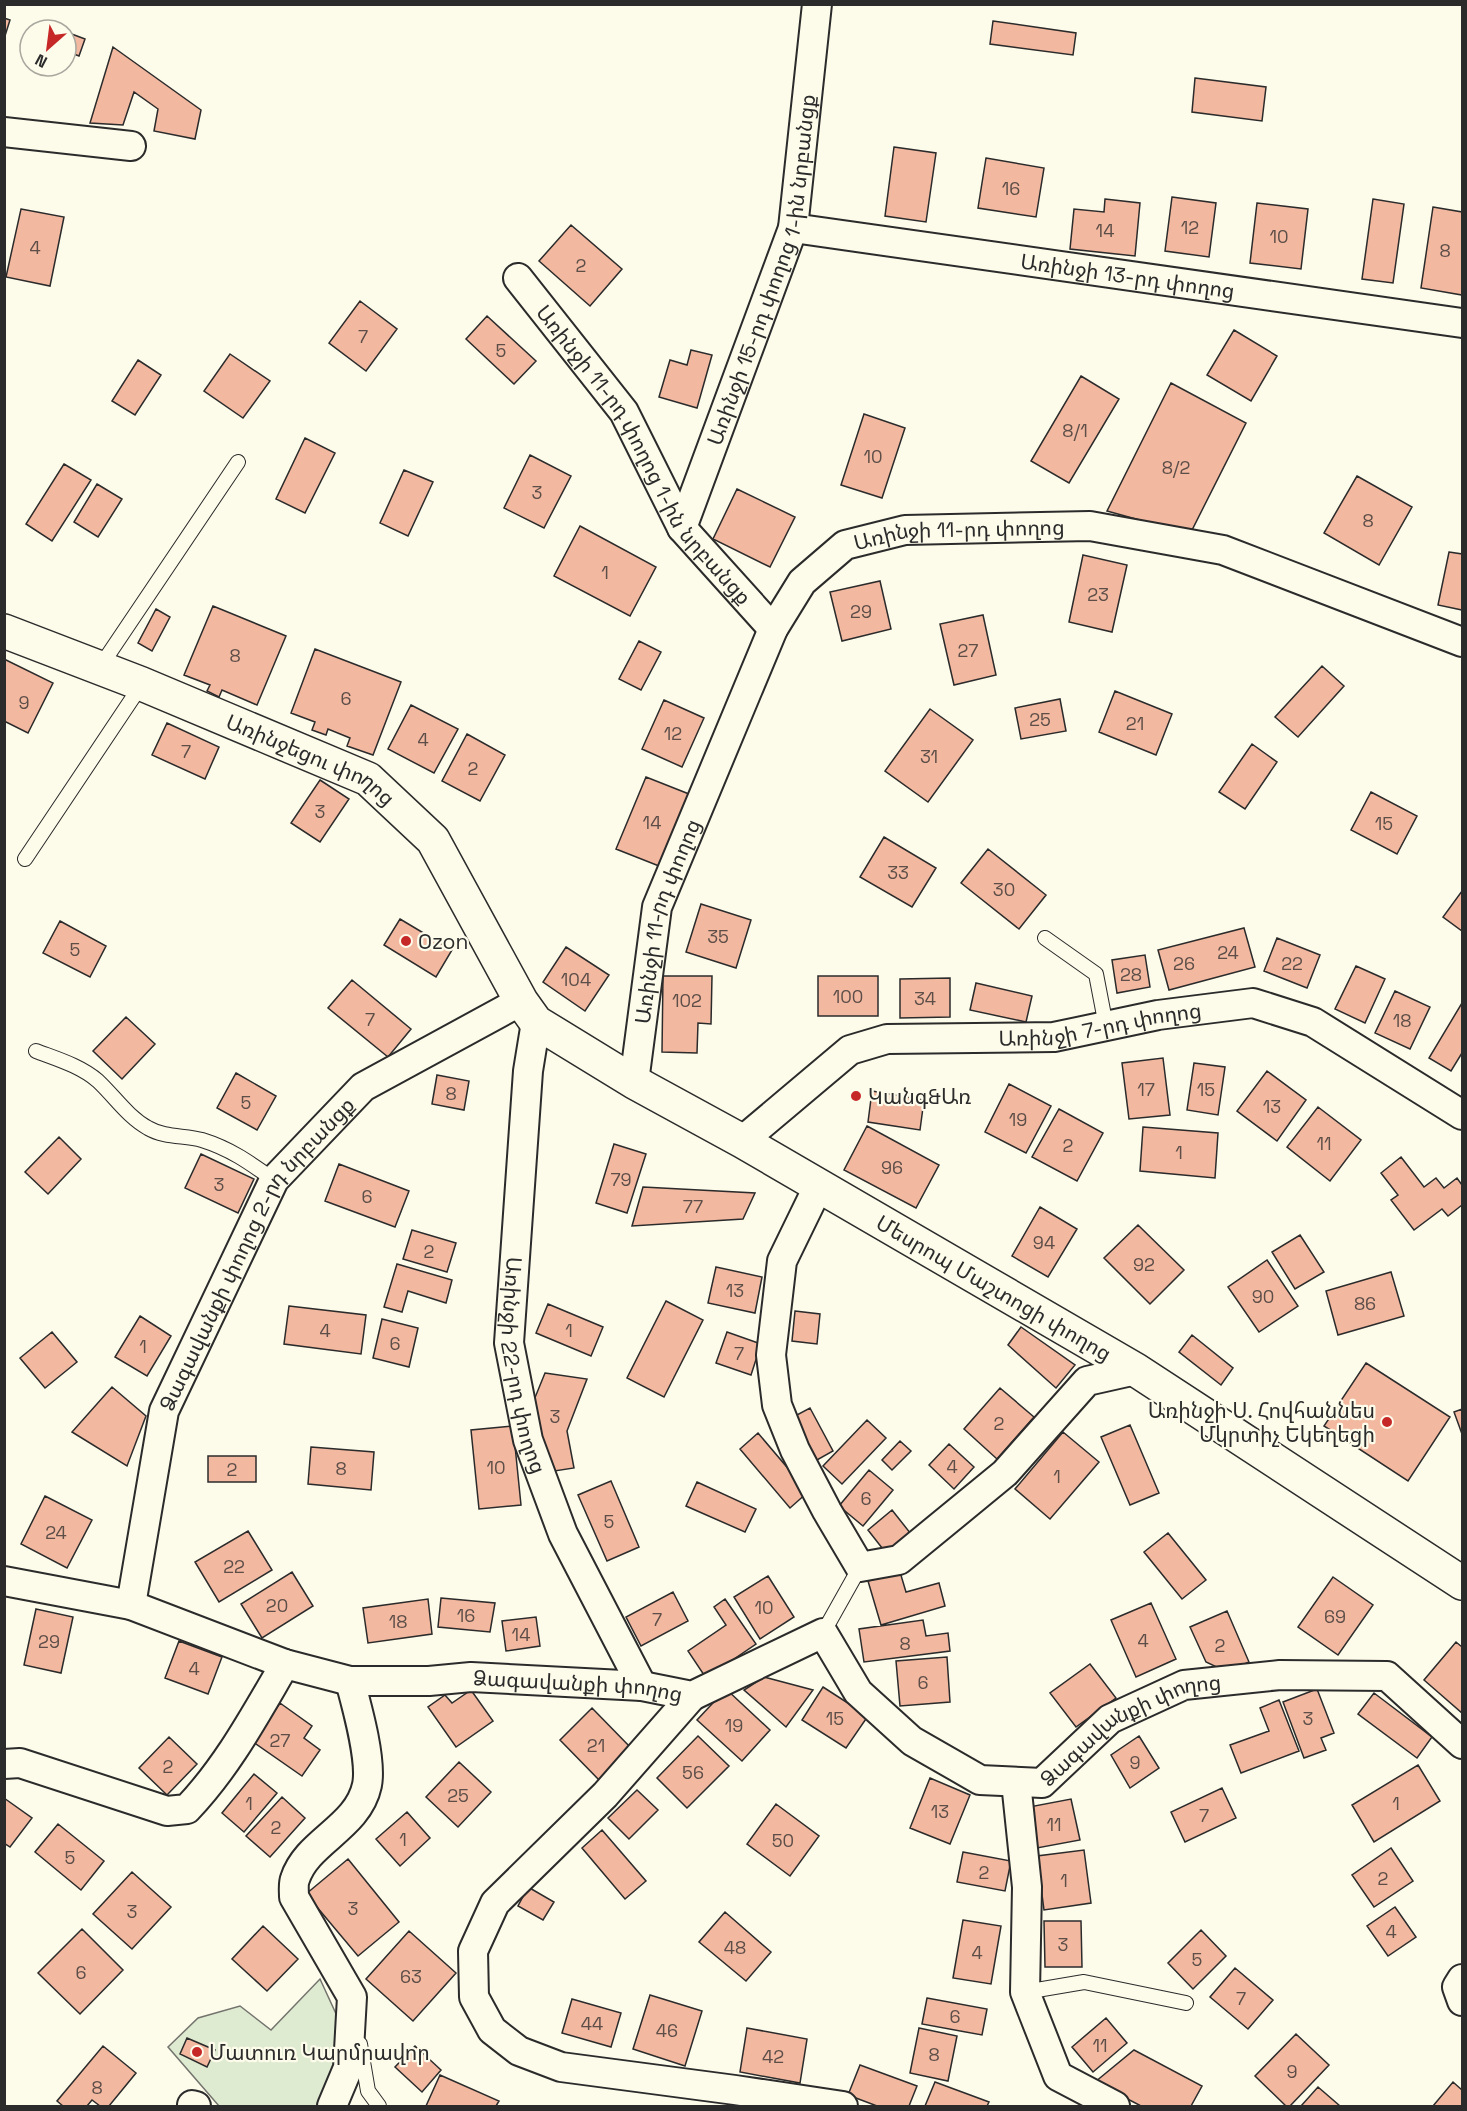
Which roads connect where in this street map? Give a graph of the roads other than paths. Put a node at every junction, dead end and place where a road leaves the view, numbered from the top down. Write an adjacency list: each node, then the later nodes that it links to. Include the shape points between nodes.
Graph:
1 (817, 4): 4 (street, Առինջի 15-րդ փողոց 1-ին նրբանցք)
2 (4, 132): 3 (street)
3 (131, 146)
4 (793, 228): 6 (street, Առինջի 13-րդ փողոց); 8 (street, Առինջի 15-րդ փողոց 1-ին նրբանցք)
5 (518, 278): 8 (street, Առինջի 11-րդ փողոց 1-ին նրբանցք, via 624,412)
6 (1462, 323)
7 (238, 462): 12 (lane)
8 (682, 528): 9 (street, Առինջի 11-րդ փողոց 1-ին նրբանցք)
9 (773, 629): 11 (street, Առինջի 11-րդ փողոց, via 802,582 845,545 905,530 1090,526 1223,550); 19 (street, Առինջի 11-րդ փողոց, via 657,907)
10 (4, 631): 12 (street, Առինջեցու փողոց)
11 (1462, 642)
12 (100, 667): 13 (street, Առինջեցու փողոց)
13 (142, 684): 14 (lane); 16 (street, Առինջեցու փողոց, via 368,779 433,840)
14 (25, 859)
15 (1045, 938): 17 (lane, via 1096,974)
16 (529, 1011): 19 (street, Մեսրոպ Մաշտոցի փողոց); 22 (street, Ձագավանքի փողոց 2-րդ նրբանցք, via 363,1087); 32 (street, Առինջի 22-րդ փողոց, via 509,1343 528,1440 559,1523)
17 (1106, 1026): 20 (street, Առինջի 7-րդ փողոց, via 1253,1003 1313,1022); 21 (street, Առինջի 7-րդ փողոց, via 1054,1037 887,1039 850,1050)
18 (36, 1051): 22 (lane, via 71,1064 97,1080 135,1120 152,1130 231,1150)
19 (634, 1082): 21 (street, Մեսրոպ Մաշտոցի փողոց)
20 (1462, 1115)
21 (742, 1141): 23 (street, Մեսրոպ Մաշտոցի փողոց)
22 (274, 1180): 28 (street, Ձագավանքի փողոց 2-րդ նրբանցք, via 164,1411)
23 (819, 1185): 24 (street, Մեսրոպ Մաշտոցի փողոց); 25 (street, via 782,1261 771,1355 777,1405 795,1450)
24 (1136, 1370): 25 (street, via 1087,1381 1005,1473 899,1560); 27 (street, Մեսրոպ Մաշտոցի փողոց)
25 (860, 1567): 29 (lane)
26 (4, 1581): 28 (street, Ձագավանքի փողոց)
27 (1462, 1583)
28 (131, 1605): 30 (street, Ձագավանքի փողոց)
29 (823, 1632): 33 (street, Ձագավանքի փողոց); 36 (street, Ձագավանքի փողոց, via 858,1692 912,1741 981,1780)
30 (285, 1664): 31 (street, Ձագավանքի փողոց); 35 (street, via 241,1740 209,1786 187,1809 166,1811 20,1763)
31 (350, 1681): 32 (street, Ձագավանքի փողոց, via 471,1677); 39 (street, via 360,1718 367,1785 357,1811 304,1861 294,1880 294,1897)
32 (642, 1686): 33 (street, Ձագավանքի փողոց)
33 (692, 1696): 44 (street, via 605,1795 495,1903 473,1951 474,1997 492,2030 519,2051 561,2067)
34 (1462, 1744): 36 (street, Ձագավանքի փողոց, via 1387,1676 1280,1675 1184,1685 1110,1719 1042,1783)
35 (4, 1764)
36 (1016, 1782): 38 (street, via 1028,1887)
37 (1462, 1979): 40 (street, via 1456,1987)
38 (1025, 1992): 41 (lane, via 1084,1982); 45 (street, via 1058,2076)
39 (352, 1997): 42 (street, via 348,2068); 43 (lane, via 368,2091)
40 (1462, 2001)
41 (1186, 2003)
42 (332, 2106)
43 (379, 2106)
44 (843, 2106)
45 (1114, 2106)

